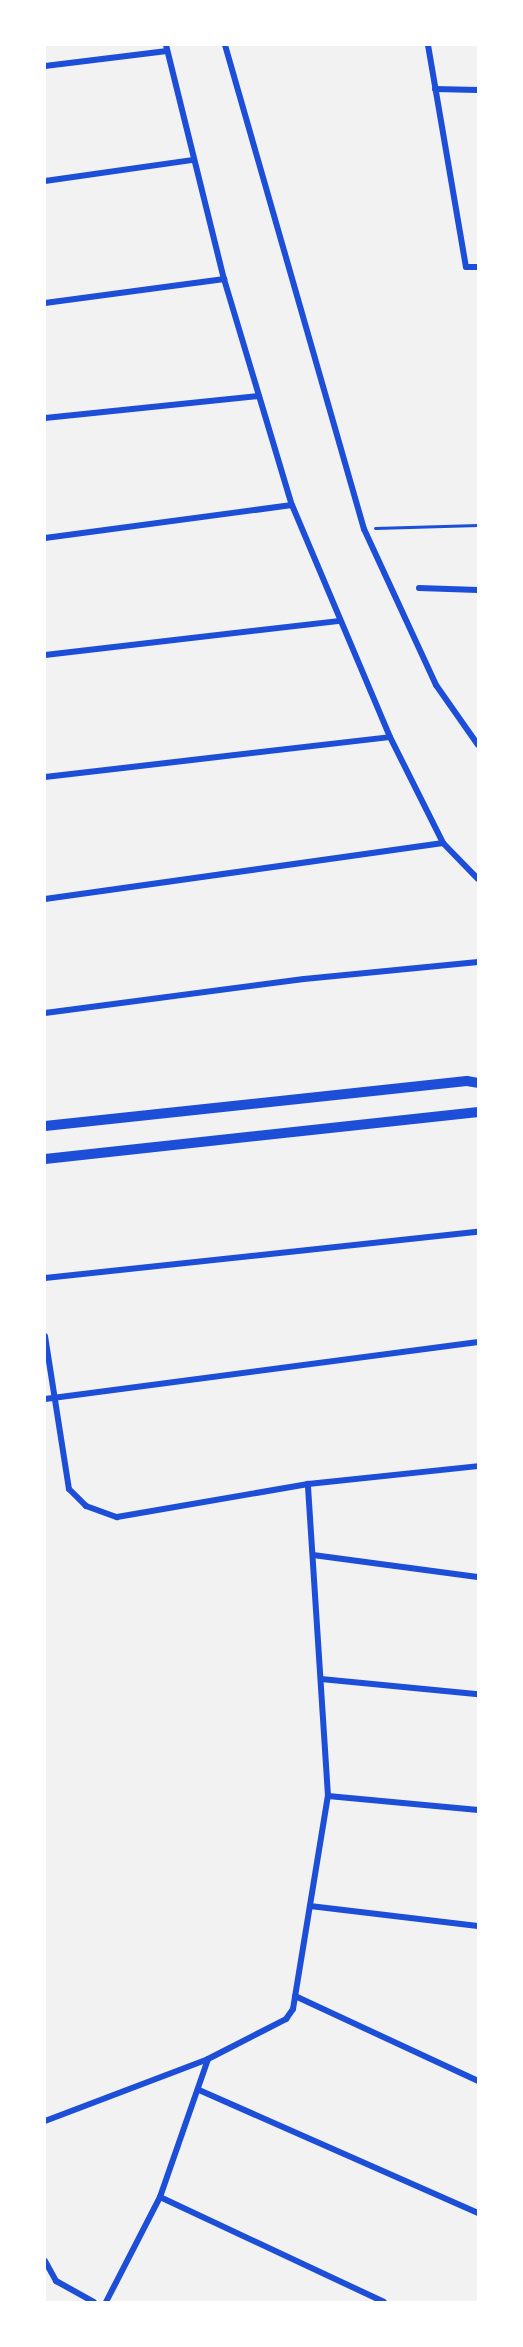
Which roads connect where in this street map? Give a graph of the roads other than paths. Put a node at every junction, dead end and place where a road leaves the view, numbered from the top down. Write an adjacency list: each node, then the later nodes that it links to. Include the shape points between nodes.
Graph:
1 (225, 45): 21 (street, via 364,529 436,685)
2 (428, 45): 5 (street)
3 (166, 48): 4 (street); 7 (street)
4 (45, 66)
5 (435, 89): 6 (street); 9 (street, via 466,267)
6 (478, 90)
7 (192, 160): 8 (street); 10 (street)
8 (45, 181)
9 (478, 267)
10 (224, 279): 11 (street); 12 (street)
11 (45, 303)
12 (259, 396): 13 (street); 14 (street)
13 (45, 418)
14 (292, 505): 15 (street); 18 (street)
15 (45, 538)
16 (419, 588): 17 (street)
17 (478, 590)
18 (340, 621): 19 (street); 20 (street)
19 (45, 655)
20 (390, 738): 22 (street); 23 (street)
21 (478, 745)
22 (45, 777)
23 (443, 843): 24 (street); 25 (street)
24 (478, 879)
25 (45, 899)
26 (478, 962): 27 (street, via 304,979)
27 (45, 1013)
28 (478, 1083): 30 (street, via 467,1081)
29 (478, 1112): 31 (street)
30 (45, 1126)
31 (45, 1159)
32 (478, 1232): 33 (street)
33 (45, 1278)
34 (45, 1336): 36 (street)
35 (478, 1342): 36 (street)
36 (54, 1398): 37 (street); 39 (street, via 69,1490 86,1506 117,1517)
37 (45, 1399)
38 (478, 1466): 39 (street)
39 (308, 1484): 40 (street)
40 (313, 1555): 41 (street); 42 (street)
41 (478, 1577)
42 (321, 1679): 43 (street); 44 (street)
43 (478, 1694)
44 (328, 1796): 45 (street); 46 (street)
45 (478, 1810)
46 (310, 1906): 47 (street); 48 (street)
47 (478, 1926)
48 (295, 1996): 49 (street, via 286,2019); 50 (street)
49 (208, 2060): 51 (street); 52 (street)
50 (478, 2081)
51 (199, 2090): 53 (street); 54 (street)
52 (45, 2121)
53 (160, 2198): 57 (street); 58 (street)
54 (478, 2213)
55 (45, 2261): 56 (street, via 56,2281)
56 (94, 2302)
57 (106, 2302)
58 (384, 2302)

